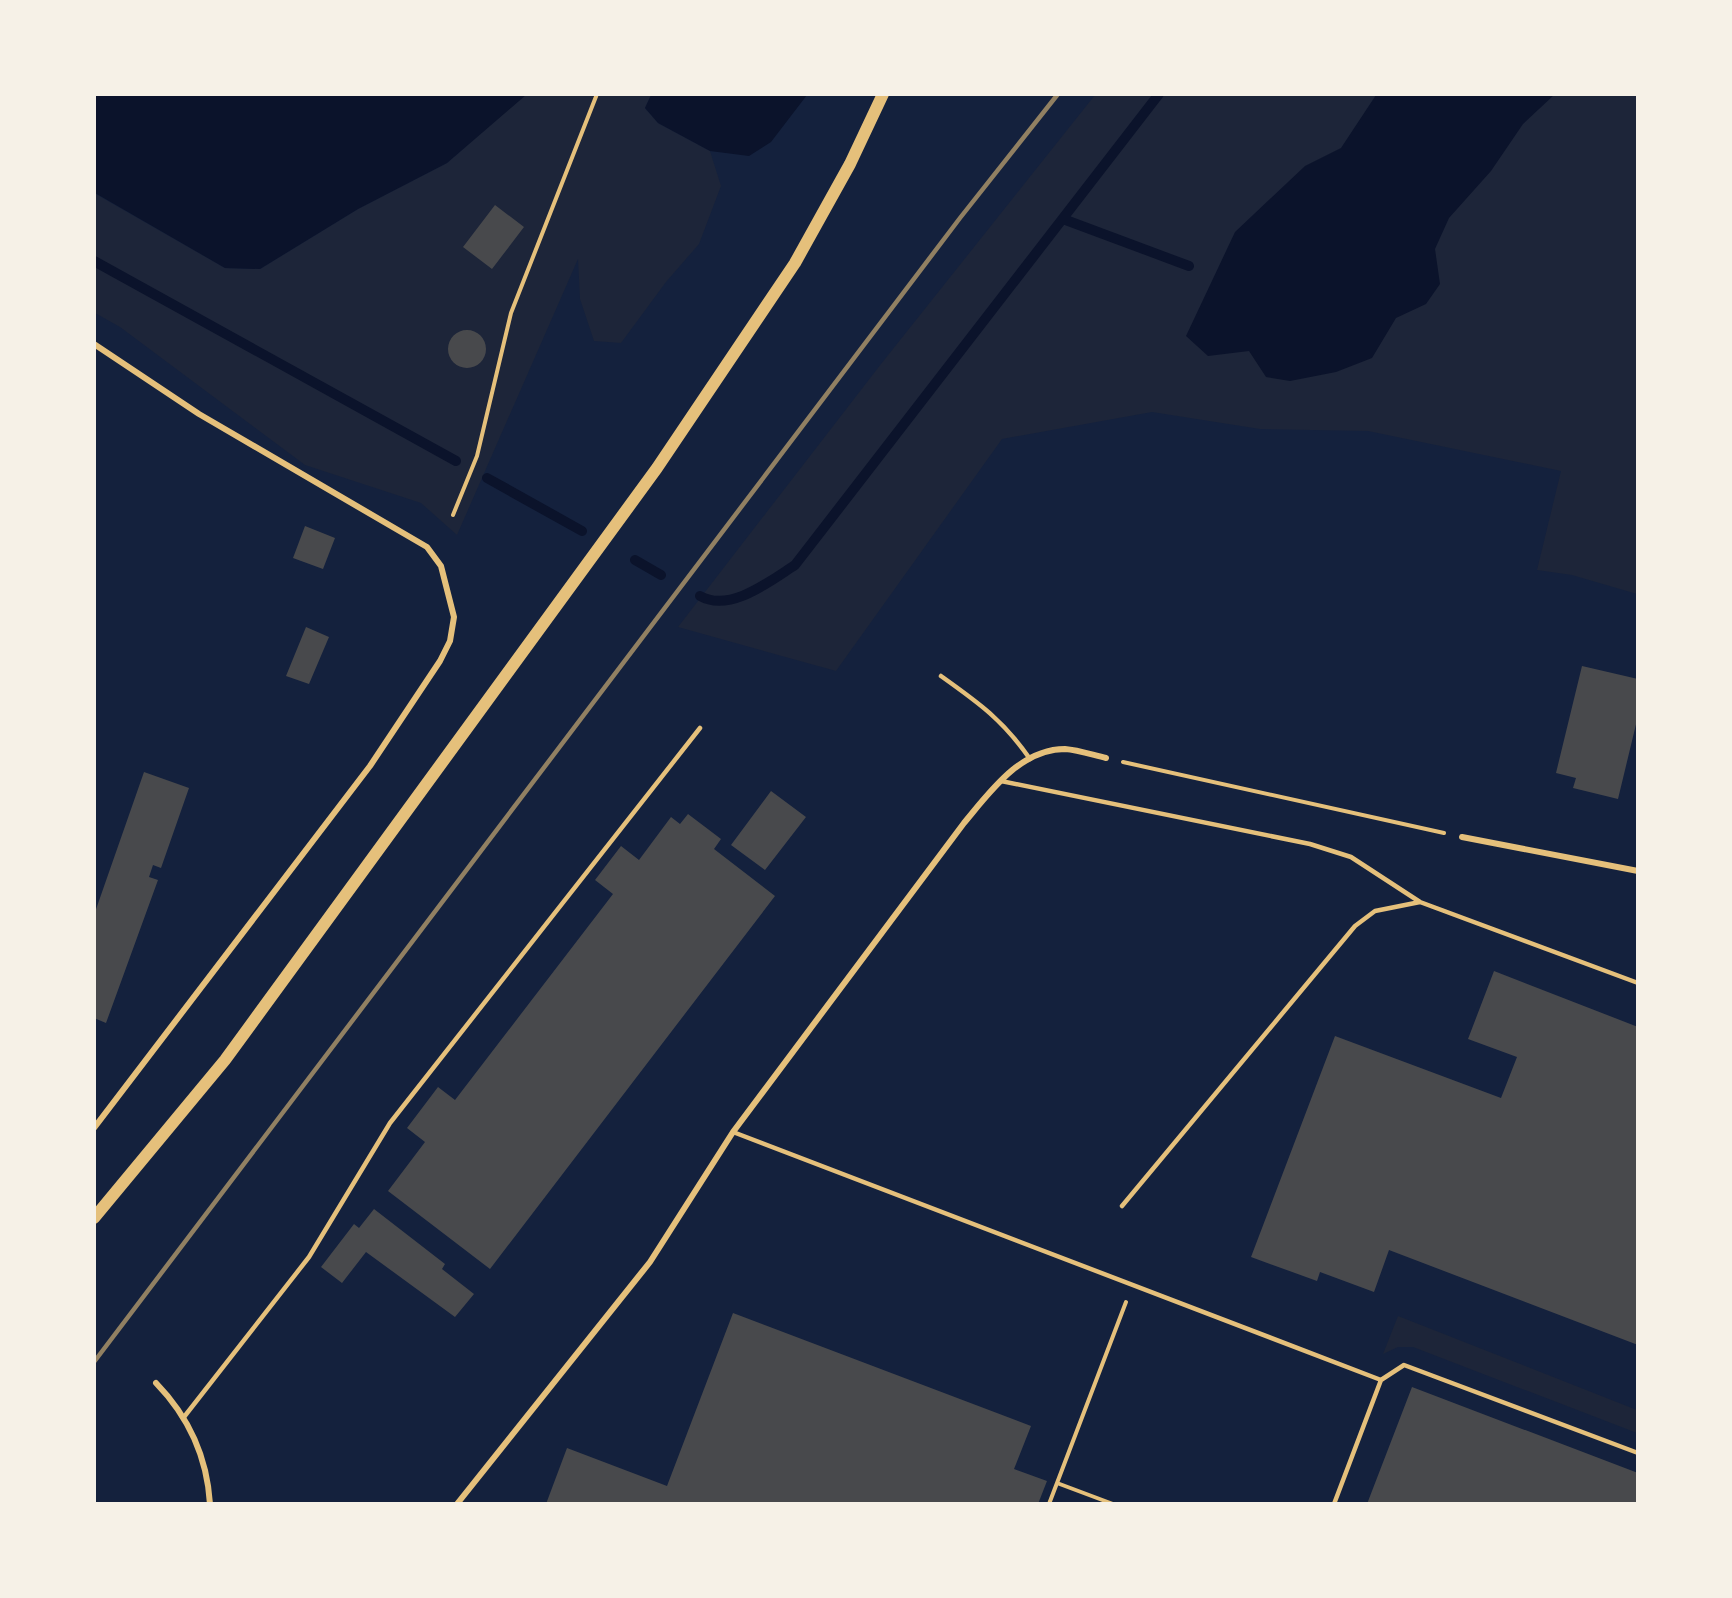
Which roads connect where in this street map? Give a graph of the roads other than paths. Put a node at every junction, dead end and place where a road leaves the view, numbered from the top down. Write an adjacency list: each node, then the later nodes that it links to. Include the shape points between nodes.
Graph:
1 (883, 94): 15 (main road, via 850,164 795,263 657,468 225,1060)
2 (94, 344): 12 (street, via 199,414 427,547 441,566 454,617 450,641 440,661 370,766)
3 (942, 676): 6 (lane, via 1002,723)
4 (700, 728): 18 (lane, via 390,1123 309,1257)
5 (1106, 758): 6 (street, via 1067,749)
6 (1030, 759): 7 (street)
7 (1001, 781): 10 (lane, via 1310,844 1351,857); 13 (street, via 964,823)
8 (1462, 837): 9 (street)
9 (1638, 872)
10 (1420, 902): 11 (lane); 14 (lane, via 1375,911 1355,926)
11 (1638, 983)
12 (94, 1128)
13 (733, 1132): 16 (lane); 21 (street, via 650,1262)
14 (1122, 1206)
15 (94, 1218)
16 (1381, 1380): 19 (lane, via 1404,1365); 22 (lane)
17 (156, 1383): 18 (street)
18 (184, 1417): 20 (street, via 207,1470)
19 (1638, 1453)
20 (210, 1503)
21 (457, 1503)
22 (1334, 1503)

